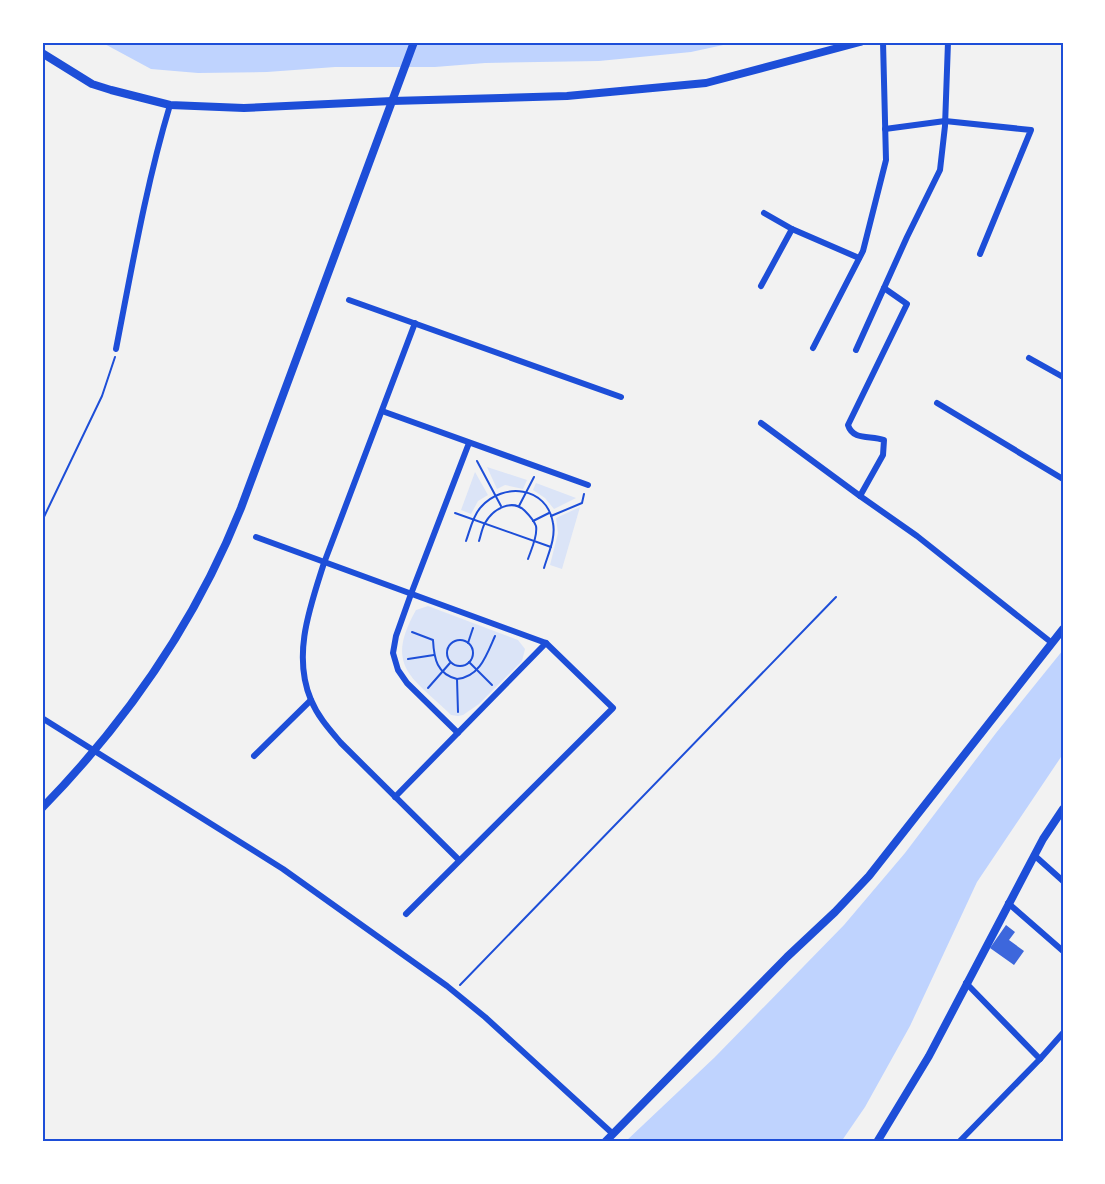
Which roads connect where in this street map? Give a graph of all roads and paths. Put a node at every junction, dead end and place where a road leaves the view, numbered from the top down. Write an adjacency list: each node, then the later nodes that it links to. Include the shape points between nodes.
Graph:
1 (414, 42): 6 (street)
2 (860, 42): 6 (street, via 706,83 567,96)
3 (883, 42): 9 (street)
4 (948, 42): 8 (street)
5 (42, 53): 7 (street, via 92,84)
6 (392, 101): 7 (street, via 244,108); 74 (street, via 230,534 179,633 141,692)
7 (170, 105): 19 (street, via 146,196)
8 (945, 121): 9 (street); 12 (street, via 1031,130); 15 (street, via 940,170)
9 (885, 129): 13 (street, via 886,160)
10 (764, 213): 11 (street)
11 (792, 229): 13 (street); 14 (street)
12 (980, 254)
13 (859, 258): 18 (street)
14 (761, 286)
15 (884, 288): 20 (street); 35 (street, via 907,304 848,425 856,435 884,440 883,455)
16 (349, 300): 17 (street)
17 (415, 322): 23 (street); 25 (street)
18 (813, 348)
19 (116, 349): 41 (path, via 102,396)
20 (856, 350)
21 (1029, 358): 22 (street)
22 (1063, 377)
23 (621, 397)
24 (937, 403): 30 (street)
25 (382, 411): 27 (street); 50 (street)
26 (761, 423): 35 (street)
27 (469, 443): 31 (street); 52 (street)
28 (477, 461): 34 (path)
29 (534, 477): 32 (path)
30 (1063, 479)
31 (588, 485)
32 (527, 493): 34 (path, via 508,490); 37 (path); 39 (path, via 543,503)
33 (584, 494): 39 (path, via 582,503)
34 (494, 496): 36 (path); 40 (path, via 482,505)
35 (860, 496): 60 (street)
36 (501, 507): 37 (path); 43 (path)
37 (519, 507): 42 (path)
38 (455, 513): 40 (path)
39 (550, 515): 42 (path); 48 (path, via 554,533)
40 (474, 520): 43 (path); 45 (path)
41 (42, 521)
42 (533, 521): 47 (path)
43 (485, 524): 46 (path); 47 (path)
44 (256, 537): 50 (street)
45 (466, 541)
46 (478, 541)
47 (534, 541): 48 (path); 49 (path)
48 (550, 547): 51 (path)
49 (528, 559)
50 (324, 563): 52 (street); 70 (street, via 302,650)
51 (543, 568)
52 (411, 594): 59 (street); 73 (street, via 393,653 398,670)
53 (836, 597): 86 (path)
54 (473, 628): 58 (path)
55 (1063, 629): 60 (street)
56 (412, 632): 61 (path, via 433,640)
57 (495, 636): 65 (path)
58 (468, 643): 63 (path, via 457,641 449,646); 64 (path, via 473,651)
59 (546, 643): 73 (street); 80 (street, via 613,708)
60 (1052, 643): 89 (street, via 869,876)
61 (434, 655): 62 (path); 66 (path)
62 (408, 659)
63 (450, 662): 64 (path, via 462,666); 66 (path)
64 (470, 663): 65 (path)
65 (477, 670): 67 (path); 68 (path)
66 (443, 671): 67 (path); 69 (path)
67 (457, 679): 71 (path)
68 (492, 685)
69 (428, 688)
70 (311, 700): 75 (street); 76 (street, via 341,743)
71 (459, 712)
72 (42, 718): 74 (street)
73 (458, 733): 76 (street)
74 (94, 752): 77 (street); 86 (street, via 283,869)
75 (254, 756)
76 (395, 797): 80 (street)
77 (42, 808)
78 (1063, 809): 79 (street)
79 (1034, 855): 81 (street); 82 (street)
80 (459, 861): 83 (street)
81 (1063, 881)
82 (1008, 903): 84 (street); 85 (street)
83 (406, 914)
84 (1063, 951)
85 (966, 983): 88 (street); 91 (street, via 929,1056)
86 (454, 991): 89 (street)
87 (1063, 1033): 88 (street)
88 (1040, 1059): 92 (street)
89 (613, 1134): 90 (street)
90 (605, 1142)
91 (877, 1142)
92 (959, 1142)

